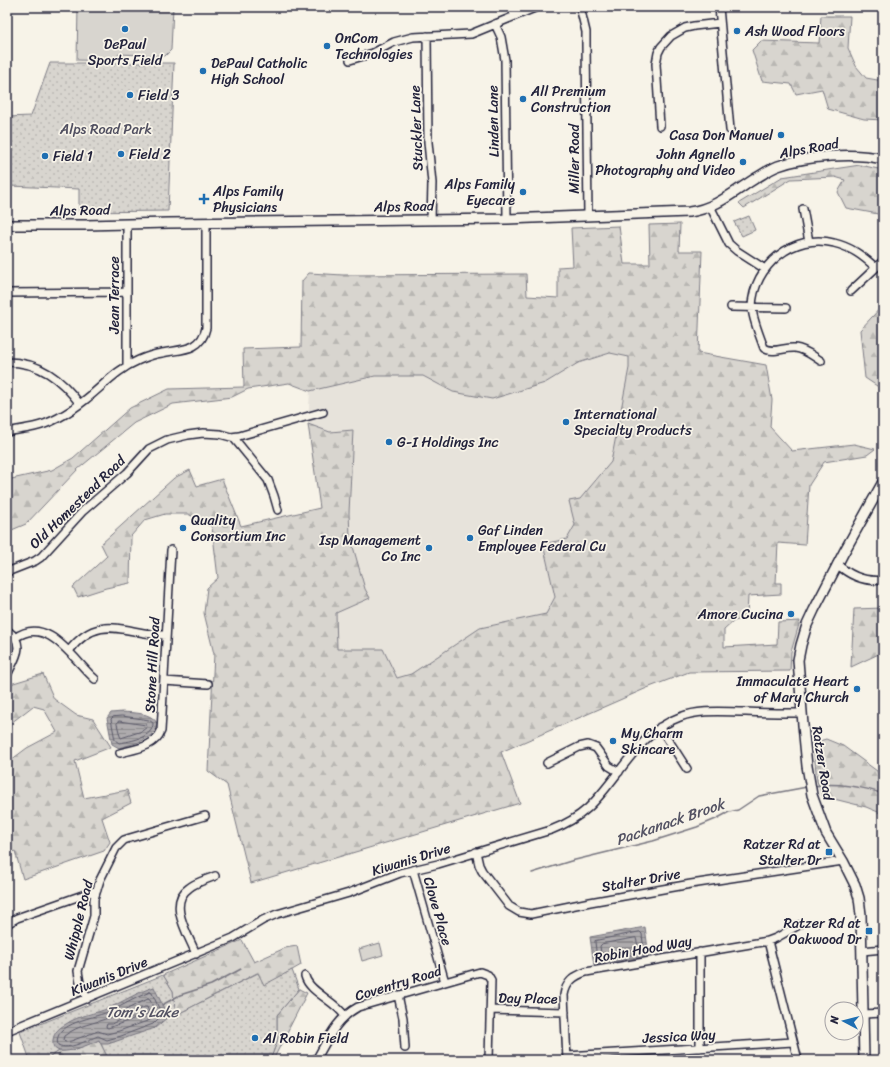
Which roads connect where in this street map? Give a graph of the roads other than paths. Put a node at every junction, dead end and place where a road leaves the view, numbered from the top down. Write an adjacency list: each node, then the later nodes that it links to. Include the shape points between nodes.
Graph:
1 (511, 7): 5 (street)
2 (537, 7): 5 (street)
3 (580, 7): 15 (street, Miller Road, via 586,32)
4 (719, 7): 7 (street)
5 (515, 16): 6 (street)
6 (495, 24): 8 (street, via 465,36); 16 (street, Linden Lane, via 501,37 505,60)
7 (720, 24): 10 (street, via 686,28 671,36 661,47 656,64); 11 (street)
8 (427, 36): 9 (street, via 403,39); 17 (street, Stuckler Lane)
9 (350, 60)
10 (660, 126)
11 (730, 130)
12 (883, 159): 13 (main road, Alps Road, via 841,155 787,164 772,169)
13 (710, 206): 15 (main road, Alps Road, via 689,212); 24 (street, via 729,244)
14 (803, 209): 21 (street)
15 (588, 216): 16 (main road, Alps Road)
16 (507, 219): 17 (main road, Alps Road)
17 (432, 220): 18 (main road, Alps Road)
18 (206, 223): 19 (main road, Alps Road); 33 (street, via 207,323 204,336 190,348 152,355)
19 (127, 224): 20 (main road, Alps Road); 26 (street, Jean Terrace)
20 (7, 225)
21 (809, 242): 23 (street, via 833,242 852,249); 24 (street, via 796,245 778,255)
22 (883, 261): 23 (street)
23 (875, 268): 25 (street)
24 (765, 269): 29 (street, via 756,284)
25 (851, 291)
26 (127, 292): 27 (street); 33 (street, Jean Terrace)
27 (7, 294)
28 (731, 307): 29 (street)
29 (752, 307): 30 (street); 31 (street, via 764,348 773,351 796,348)
30 (786, 308)
31 (821, 361)
32 (7, 362): 34 (street, via 31,366 55,377)
33 (127, 366): 34 (street)
34 (80, 404): 36 (street, via 42,425)
35 (323, 412): 37 (street, Old Homestead Road)
36 (7, 432)
37 (233, 437): 39 (street, via 268,480); 42 (street, Old Homestead Road, via 203,433 188,435 167,440 149,449 127,473 83,511 41,557)
38 (883, 482): 41 (main road, Ratzer Road)
39 (278, 510)
40 (171, 550): 45 (street, Stone Hill Road)
41 (838, 564): 43 (street, via 856,576); 52 (main road, Ratzer Road, via 807,625 801,645 798,673)
42 (7, 572)
43 (883, 580)
44 (7, 630): 46 (street)
45 (166, 635): 47 (street, via 106,627 87,634); 50 (street, Stone Hill Road)
46 (16, 638): 47 (street, via 24,632 40,631); 48 (street, via 18,652)
47 (69, 651): 49 (street)
48 (7, 675)
49 (95, 679)
50 (164, 681): 51 (street); 54 (street, Stone Hill Road, via 160,736 147,746)
51 (208, 684)
52 (802, 713): 53 (street, Kiwanis Drive, via 711,711 680,717); 60 (main road, Ratzer Road, via 816,807 826,833)
53 (660, 727): 56 (street); 57 (street, Kiwanis Drive)
54 (120, 753)
55 (547, 763): 57 (street, via 588,745 596,748 609,766)
56 (687, 770)
57 (618, 772): 59 (street, Kiwanis Drive, via 595,801 572,820 551,830)
58 (205, 816): 63 (street, Whipple Road, via 124,840 116,848)
59 (476, 852): 60 (street, Stalter Drive, via 482,871 509,906 519,912 531,914 691,884); 61 (street, Kiwanis Drive)
60 (843, 861): 68 (main road, Ratzer Road, via 856,885 859,898)
61 (413, 870): 70 (street, Kiwanis Drive, via 349,893 277,914 233,938); 72 (street, Clove Place)
62 (215, 876): 70 (street, via 187,889 178,902 179,913)
63 (97, 890): 64 (street, via 17,918); 74 (street, Whipple Road, via 94,916 78,971)
64 (7, 924)
65 (799, 925): 66 (street, Robin Hood Way)
66 (768, 941): 69 (street, Robin Hood Way); 83 (street)
67 (883, 949): 68 (street)
68 (862, 951): 75 (main road, Ratzer Road)
69 (700, 952): 77 (street, Robin Hood Way, via 580,974 570,981 565,990); 85 (street)
70 (196, 954): 74 (street, Kiwanis Drive)
71 (305, 976): 80 (street, via 309,986 334,1004)
72 (444, 982): 73 (street, Coventry Road); 76 (street, Coventry Road, via 484,973 492,983)
73 (398, 995): 80 (street, Coventry Road, via 366,1004); 84 (street)
74 (87, 999): 81 (street, Kiwanis Drive)
75 (864, 1001)
76 (490, 1010): 77 (street, Day Place); 88 (street)
77 (565, 1012): 86 (street, Robin Hood Way)
78 (883, 1013): 79 (street)
79 (864, 1014)
80 (344, 1016): 87 (street, Coventry Road, via 333,1029)
81 (7, 1031)
82 (864, 1041): 90 (main road, Ratzer Road)
83 (793, 1042): 85 (street, Jessica Way); 89 (street)
84 (405, 1048)
85 (700, 1048): 86 (street, Jessica Way)
86 (567, 1058)
87 (316, 1060)
88 (489, 1060)
89 (798, 1060)
90 (864, 1060)

